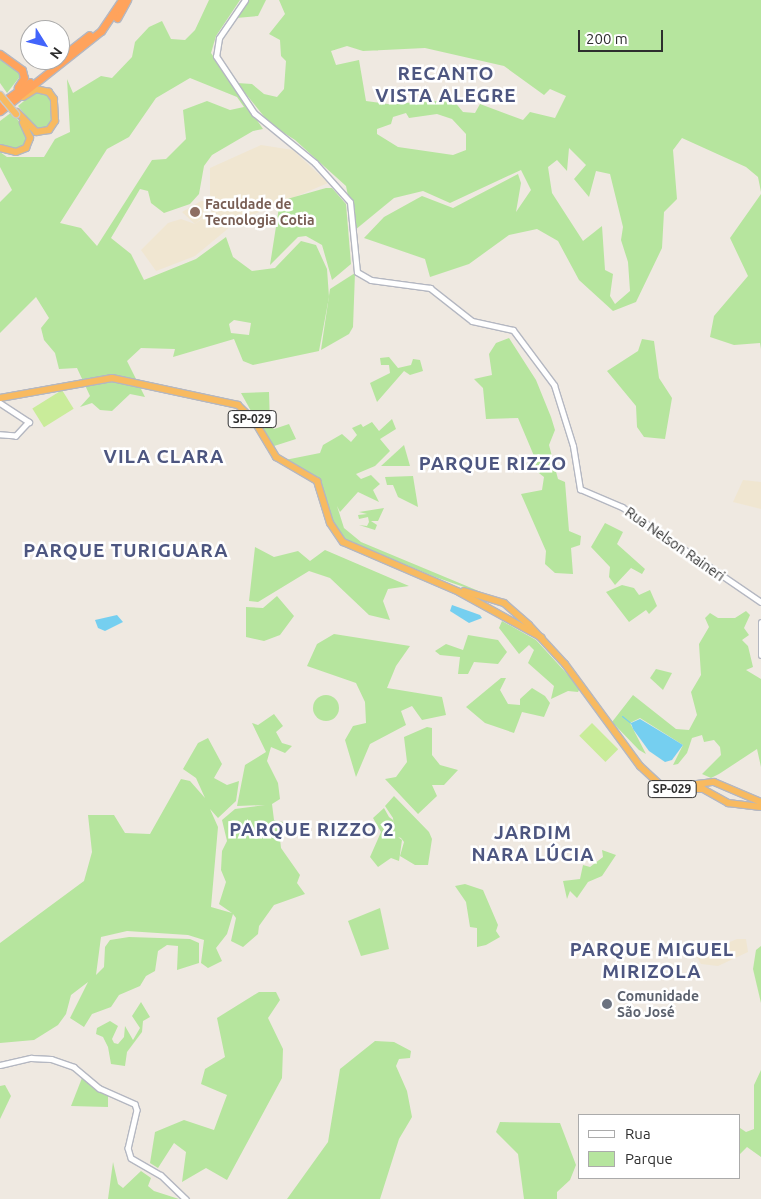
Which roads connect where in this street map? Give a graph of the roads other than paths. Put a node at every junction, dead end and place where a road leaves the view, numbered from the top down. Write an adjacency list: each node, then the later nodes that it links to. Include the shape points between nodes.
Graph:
1 (117, 0): 6 (highway, via 100,26)
2 (122, 0): 5 (highway, via 110,20)
3 (127, 0): 5 (highway, via 112,25)
4 (245, 0): 24 (main road, Rua Nelson Raineri, via 219,38 216,56 254,114 314,163 350,202 357,272 371,280 430,288 472,321 513,330 554,385 573,446 580,489 622,507)
5 (84, 45): 8 (highway)
6 (70, 50)
7 (0, 54): 13 (highway, via 24,74 22,82)
8 (70, 57)
9 (42, 70): 13 (highway)
10 (53, 70): 15 (highway)
11 (55, 70): 12 (highway)
12 (27, 94): 16 (highway, via 40,89 52,95 54,125 43,133 36,132); 17 (highway)
13 (2, 95): 14 (highway); 16 (highway, bridge)
14 (0, 104)
15 (0, 111)
16 (17, 113): 18 (highway, via 30,135 29,144 16,152)
17 (0, 115)
18 (0, 148)
19 (0, 398): 22 (highway, SP-029, via 112,378 238,405 255,422 276,458 317,481 330,524 343,542)
20 (0, 403): 21 (street, via 29,422 16,436)
21 (0, 435)
22 (437, 582): 23 (highway, SP-029); 25 (highway, SP-029)
23 (494, 599): 25 (highway); 26 (highway, SP-029)
24 (761, 602)
25 (486, 606): 27 (highway, SP-029)
26 (510, 607): 27 (highway, via 509,615); 29 (highway, SP-029)
27 (503, 618): 29 (highway, SP-029)
28 (761, 622): 30 (main road)
29 (541, 637): 31 (highway, SP-029)
30 (761, 655)
31 (609, 723): 32 (highway, SP-029, via 648,770 665,784 675,787 707,781); 34 (highway, SP-029, via 658,783 676,790 703,789)
32 (733, 791): 33 (highway, SP-029); 34 (highway, via 725,797)
33 (761, 802)
34 (738, 805): 35 (highway, SP-029)
35 (761, 807)
36 (0, 1065): 37 (street, via 31,1058 51,1059 74,1067 99,1088 134,1104 137,1110 128,1154 161,1176)
37 (186, 1199)

